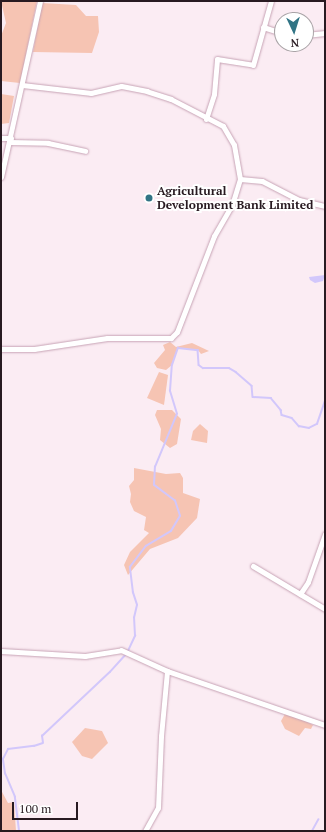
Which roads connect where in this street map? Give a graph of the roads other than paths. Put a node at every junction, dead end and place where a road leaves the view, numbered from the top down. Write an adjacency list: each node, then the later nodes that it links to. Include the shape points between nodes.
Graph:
1 (40, 1): 7 (street)
2 (271, 1): 3 (street)
3 (263, 27): 4 (street); 8 (street, via 253,65 217,59 214,94)
4 (274, 30)
5 (325, 34): 6 (street)
6 (314, 35)
7 (22, 85): 8 (street, via 91,93 116,87 141,89 170,99); 10 (street)
8 (206, 118): 13 (street, via 223,126 234,145)
9 (1, 138): 10 (street)
10 (10, 140): 11 (street, via 48,143); 12 (street)
11 (85, 151)
12 (1, 177)
13 (240, 179): 14 (street, via 262,181 299,200); 15 (street, via 232,205 214,236 177,332 171,338 99,338 34,349)
14 (325, 206)
15 (1, 349)
16 (325, 534): 18 (street, via 308,582)
17 (253, 566): 18 (street)
18 (300, 594): 19 (street)
19 (325, 608)
20 (1, 651): 21 (street, via 85,656 121,650)
21 (167, 671): 22 (street); 23 (street, via 158,808)
22 (325, 725)
23 (145, 831)

